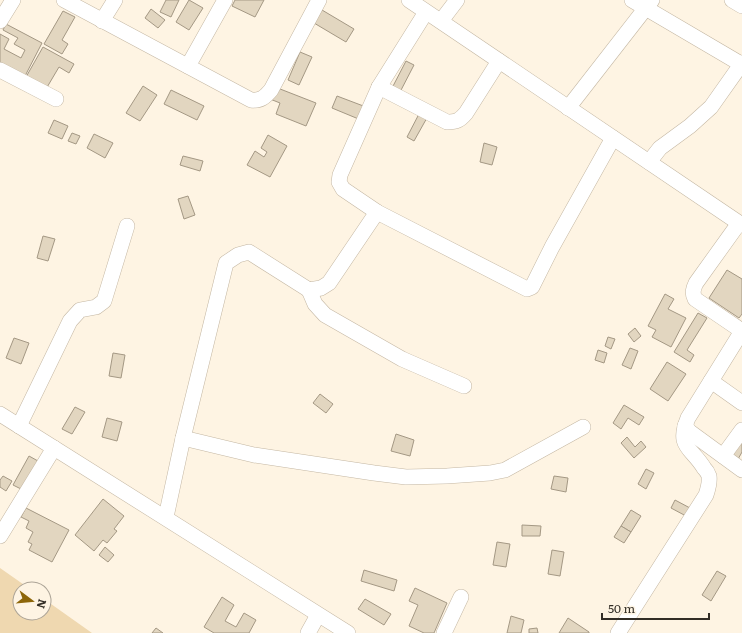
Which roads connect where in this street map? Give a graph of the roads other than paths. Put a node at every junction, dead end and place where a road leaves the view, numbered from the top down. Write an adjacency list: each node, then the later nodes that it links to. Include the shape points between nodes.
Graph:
1 (13, 0): 14 (street)
2 (64, 0): 12 (street)
3 (115, 0): 12 (street)
4 (225, 0): 17 (street)
5 (319, 0): 17 (street, via 271,90 258,101 251,100)
6 (409, 0): 11 (street)
7 (457, 0): 13 (street)
8 (732, 0): 10 (street)
9 (643, 2): 16 (street); 21 (street)
10 (742, 6)
11 (426, 12): 13 (street); 19 (street)
12 (102, 20): 17 (street)
13 (440, 21): 15 (street)
14 (0, 22)
15 (499, 61): 19 (street, via 466,113 455,122 447,122); 21 (street)
16 (742, 64): 23 (street, via 711,107 660,148)
17 (188, 66)
18 (0, 70): 20 (street)
19 (379, 87): 24 (street, via 339,182 343,190)
20 (56, 99)
21 (568, 108): 22 (street)
22 (613, 138): 23 (street); 24 (street, via 552,246 532,287 527,289)
23 (649, 162): 25 (street)
24 (377, 212): 27 (street, via 329,283)
25 (740, 224): 28 (street, via 696,284 692,294 694,299)
26 (127, 226): 33 (street, via 104,301 96,307 80,310 70,321)
27 (309, 290): 30 (street, via 315,304 325,314 402,359); 37 (street, via 249,252 238,255 226,263)
28 (742, 331): 29 (street)
29 (711, 381): 31 (street); 34 (street)
30 (464, 386)
31 (742, 403)
32 (0, 414): 33 (street)
33 (19, 426): 38 (street)
34 (685, 426): 39 (street); 48 (street, via 684,441 687,448 701,462 709,475 706,495)
35 (583, 427): 37 (street, via 505,470 490,474 447,476 374,473 254,455)
36 (742, 430): 39 (street)
37 (183, 438): 41 (street)
38 (54, 448): 41 (street); 42 (street)
39 (724, 456): 40 (street)
40 (742, 470)
41 (166, 518): 44 (street)
42 (0, 536)
43 (460, 597): 47 (street)
44 (318, 615): 45 (street); 46 (street)
45 (308, 633)
46 (348, 633)
47 (444, 633)
48 (618, 633)

